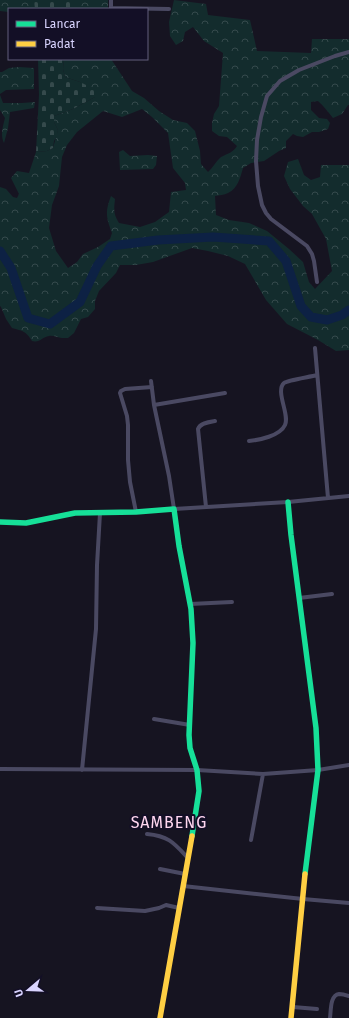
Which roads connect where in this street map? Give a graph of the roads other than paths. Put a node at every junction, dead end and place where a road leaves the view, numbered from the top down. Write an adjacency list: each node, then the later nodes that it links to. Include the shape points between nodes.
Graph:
1 (111, 0): 2 (street)
2 (111, 8)
3 (148, 9): 4 (street)
4 (170, 9)
5 (349, 52): 6 (street, via 299,70 280,81 267,96 257,140 256,162 262,205 271,219 307,246 314,261)
6 (317, 282)
7 (314, 348): 8 (street)
8 (317, 375): 14 (street, via 282,384 285,425 272,435); 16 (street)
9 (151, 381): 10 (street)
10 (152, 387): 12 (street); 20 (street, via 125,389 120,393 127,416 128,460)
11 (225, 393): 12 (street)
12 (154, 405): 19 (street)
13 (215, 420): 18 (street, via 199,426 198,429)
14 (249, 441)
15 (349, 496): 16 (street)
16 (328, 498): 17 (street)
17 (288, 502): 18 (street); 24 (street)
18 (206, 507): 19 (street)
19 (174, 509): 20 (street); 26 (street)
20 (136, 512): 21 (street)
21 (100, 513): 22 (street, via 75,512 26,523); 31 (street, via 96,629)
22 (0, 522)
23 (332, 594): 24 (street)
24 (299, 598): 33 (street, via 316,728)
25 (232, 602): 26 (street)
26 (190, 604): 28 (street, via 193,643)
27 (154, 719): 28 (street)
28 (190, 725): 32 (street, via 190,748)
29 (349, 765): 33 (street)
30 (0, 769): 31 (street)
31 (82, 770): 32 (street)
32 (197, 770): 34 (street); 37 (street, via 198,801)
33 (318, 770): 34 (street); 41 (street)
34 (263, 774): 36 (street)
35 (147, 834): 37 (street, via 165,837)
36 (251, 840)
37 (188, 858): 39 (street)
38 (160, 869): 39 (street)
39 (185, 874): 40 (street)
40 (183, 886): 41 (street); 44 (street)
41 (303, 899): 42 (street); 46 (street)
42 (349, 903)
43 (97, 908): 44 (street, via 145,911 166,905)
44 (179, 908): 48 (street)
45 (349, 996): 50 (street, via 338,994 332,998)
46 (293, 1007): 47 (street); 49 (street)
47 (317, 1008)
48 (160, 1018)
49 (291, 1018)
50 (330, 1018)

